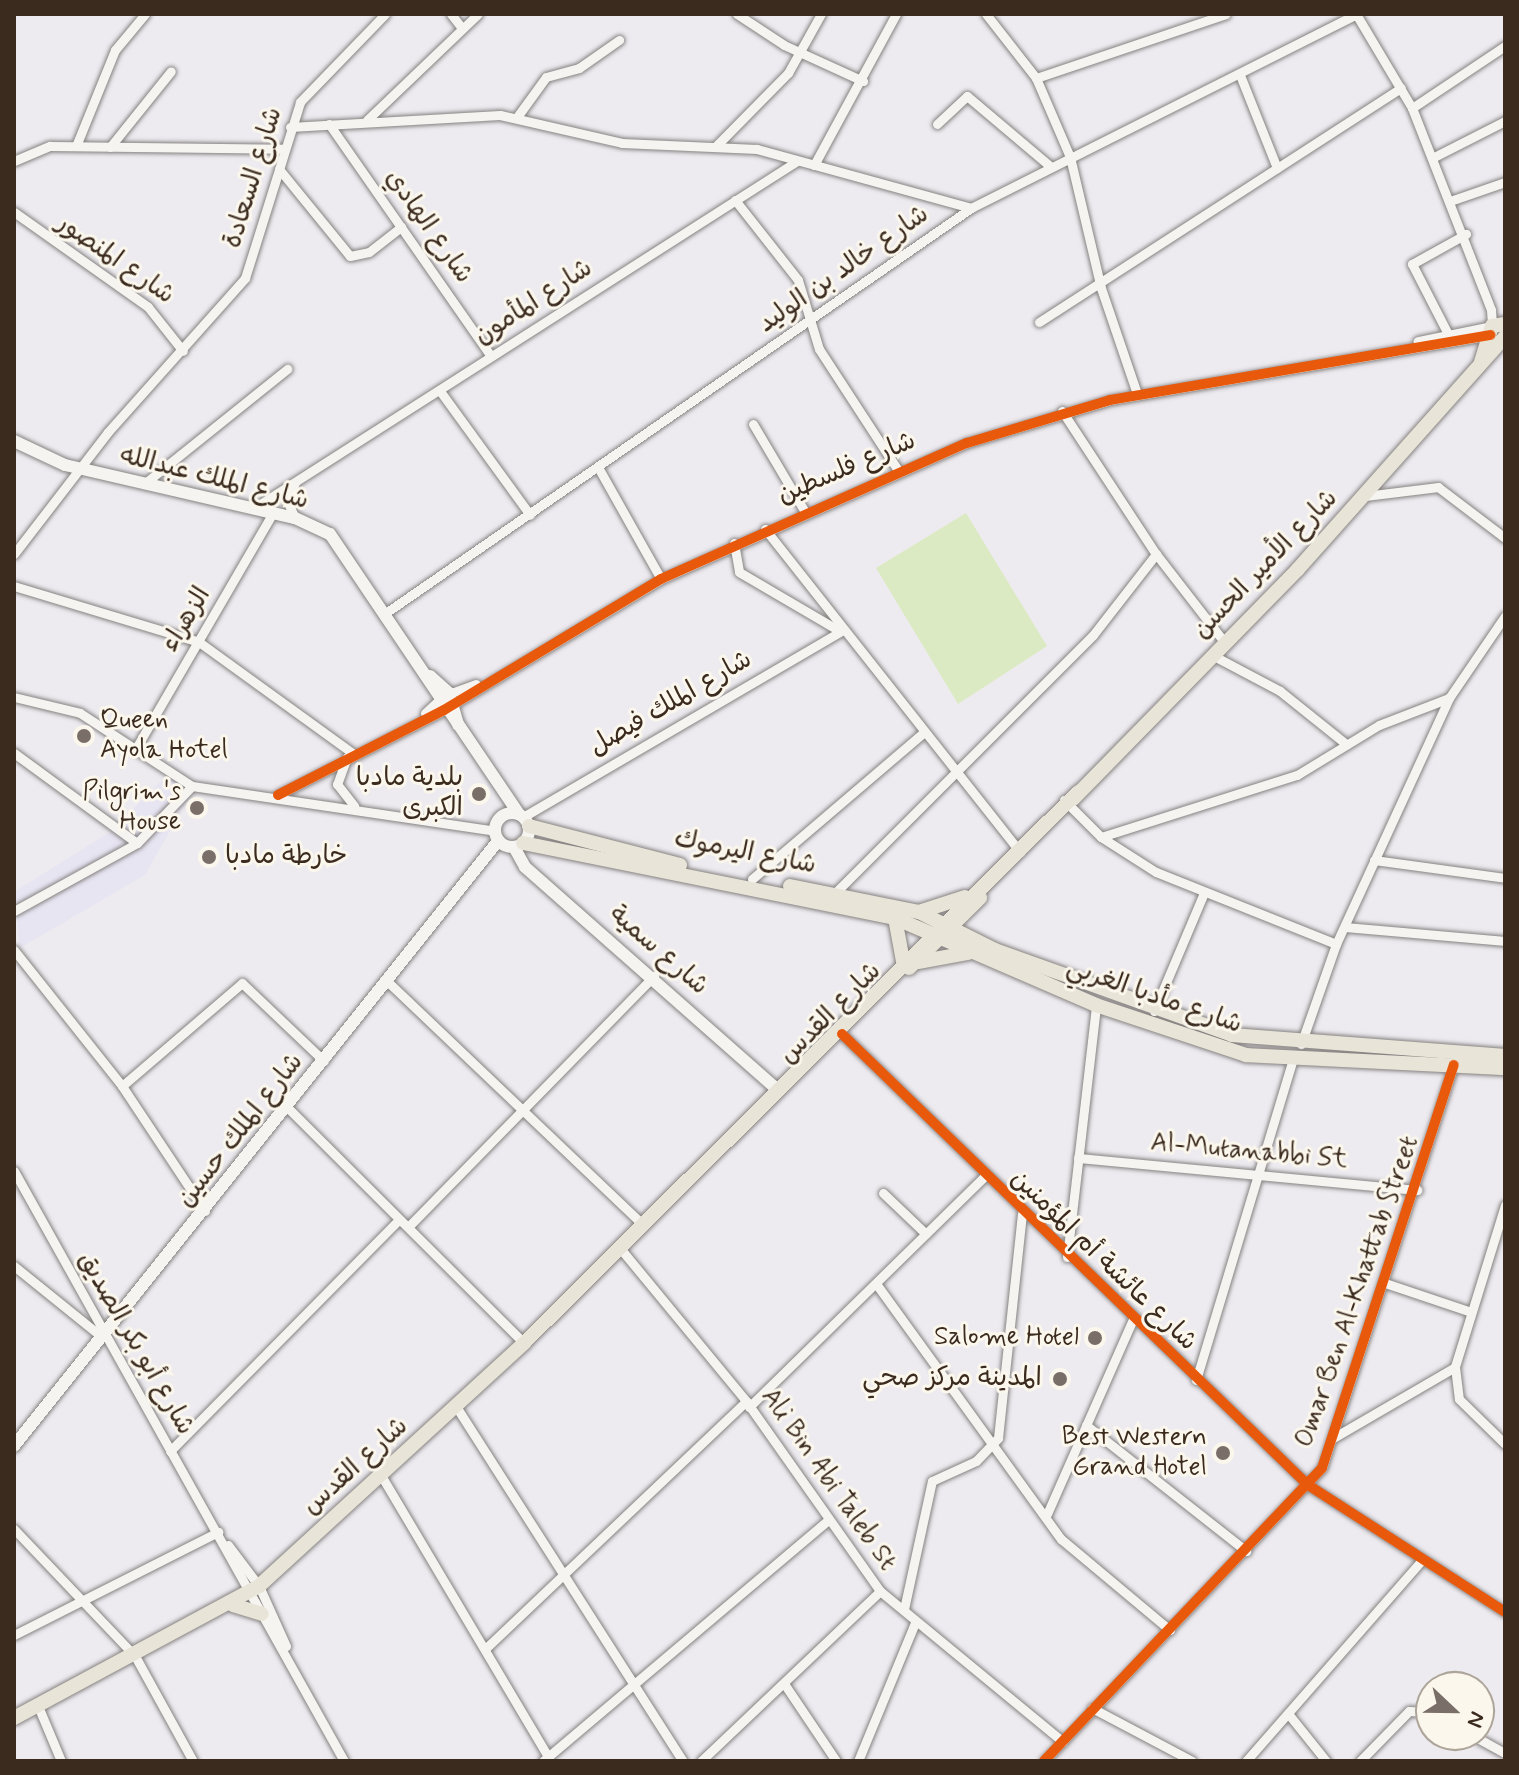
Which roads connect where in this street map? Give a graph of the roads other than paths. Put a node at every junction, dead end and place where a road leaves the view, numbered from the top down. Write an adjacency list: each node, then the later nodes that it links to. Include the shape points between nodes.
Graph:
1 (145, 14): 29 (street, via 115,50)
2 (385, 14): 28 (street, شارع السعادة, via 310,90)
3 (451, 14): 13 (street)
4 (478, 14): 13 (street)
5 (737, 14): 16 (street)
6 (821, 14): 16 (street)
7 (896, 14): 20 (street)
8 (986, 14): 19 (street)
9 (1184, 14): 12 (street)
10 (1226, 14): 12 (street)
11 (1356, 14): 18 (street, شارع خالد بن الوليد); 21 (street)
12 (1194, 25): 19 (street)
13 (462, 28): 24 (street)
14 (619, 40): 23 (street, via 579,68 546,77)
15 (1505, 46): 22 (street)
16 (801, 54): 20 (street); 30 (street)
17 (171, 71): 31 (street)
18 (1240, 75): 33 (street, شارع خالد بن الوليد); 39 (street)
19 (1036, 78): 33 (street)
20 (863, 81): 37 (street)
21 (1401, 88): 22 (street); 39 (street)
22 (1412, 108): 34 (street)
23 (517, 117): 24 (street); 30 (street, via 622,143)
24 (367, 120): 26 (street)
25 (1505, 121): 34 (street)
26 (329, 124): 28 (street); 46 (street, شارع الهادي)
27 (937, 124): 38 (street, via 967,96)
28 (290, 127): 32 (street, شارع السعادة)
29 (76, 146): 31 (street); 35 (street, via 39,148)
30 (716, 146): 36 (street)
31 (110, 147): 32 (street)
32 (283, 149): 40 (street, شارع السعادة)
33 (1070, 157): 38 (street, شارع خالد بن الوليد); 48 (street)
34 (1434, 157): 43 (street)
35 (14, 161)
36 (797, 161): 37 (street); 42 (street, شارع المأمون)
37 (814, 165): 44 (street)
38 (1051, 167): 44 (street, شارع خالد بن الوليد)
39 (1277, 168): 48 (street)
40 (279, 169): 46 (street, via 350,256 369,252); 54 (street, شارع السعادة, via 245,278)
41 (1505, 182): 43 (street)
42 (735, 200): 50 (street, via 798,280); 55 (street, شارع المأمون)
43 (1453, 200): 47 (street)
44 (971, 208): 50 (street, شارع خالد بن الوليد)
45 (14, 212): 54 (street, شارع المنصور, via 148,307)
46 (401, 227): 55 (street, شارع الهادي)
47 (1466, 234): 51 (street); 52 (street, via 1412,264)
48 (1101, 288): 49 (street); 58 (street)
49 (1039, 322)
50 (808, 323): 63 (street, شارع خالد بن الوليد); 64 (street)
51 (1500, 329): 52 (street, شارع فلسطين); 53 (street, شارع فلسطين); 67 (main road, شارع الأمير الحسن, via 1480,364)
52 (1448, 334): 53 (street, شارع فلسطين)
53 (1400, 348): 58 (street, شارع فلسطين)
54 (183, 351): 62 (street, شارع السعادة)
55 (491, 356): 57 (street, شارع المأمون)
56 (287, 369): 66 (street)
57 (440, 391): 65 (street, شارع المأمون); 71 (street)
58 (1137, 394): 59 (street, شارع فلسطين)
59 (1062, 411): 64 (street, شارع فلسطين); 77 (street)
60 (753, 424): 69 (street)
61 (14, 442): 62 (main road, شارع الملك عبدالله)
62 (77, 469): 66 (main road, شارع الملك عبدالله); 76 (street, شارع السعادة)
63 (599, 469): 71 (street, شارع خالد بن الوليد); 78 (street)
64 (898, 470): 69 (street, شارع فلسطين)
65 (295, 483): 68 (street, شارع المأمون); 72 (street, via 288,503)
66 (144, 484): 68 (main road, شارع الملك عبدالله)
67 (1365, 496): 74 (street, via 1438,487); 84 (main road, شارع الأمير الحسن)
68 (254, 508): 70 (main road, شارع الملك عبدالله)
69 (805, 512): 73 (street, شارع فلسطين)
70 (273, 513): 72 (main road, شارع الملك عبدالله); 83 (street, الزهراء)
71 (530, 515): 80 (street, شارع خالد بن الوليد)
72 (295, 518): 80 (main road, شارع الملك عبدالله, via 342,546)
73 (765, 529): 75 (street, شارع فلسطين); 82 (street)
74 (1505, 538)
75 (734, 543): 78 (street, شارع فلسطين); 82 (street, via 739,572)
76 (14, 554)
77 (1156, 554): 84 (street); 94 (street, via 1093,635)
78 (661, 579): 88 (street, شارع فلسطين)
79 (14, 586): 83 (street)
80 (387, 612): 88 (main road, شارع الملك عبدالله)
81 (1505, 616): 87 (street)
82 (841, 631): 89 (street); 99 (street, شارع الملك فيصل)
83 (199, 642): 91 (street, الزهراء); 93 (street)
84 (1225, 643): 85 (main road, شارع الأمير الحسن)
85 (1212, 655): 90 (street, via 1280,691); 97 (main road, شارع الأمير الحسن)
86 (14, 697): 91 (street, via 68,707)
87 (1449, 698): 90 (street); 105 (street)
88 (446, 701): 93 (street, شارع فلسطين); 99 (main road)
89 (924, 732): 94 (street); 107 (street)
90 (1346, 744): 101 (street, via 1297,775)
91 (136, 748): 95 (street)
92 (14, 753): 102 (street)
93 (350, 756): 96 (street, شارع فلسطين); 98 (street, via 337,784)
94 (954, 769): 104 (street); 108 (street)
95 (192, 786): 96 (street); 102 (street)
96 (278, 795): 98 (street)
97 (1066, 803): 101 (street); 104 (main road, شارع الأمير الحسن)
98 (356, 808): 100 (street)
99 (524, 819): 100 (main road, شارع الملك حسين, via 502,816); 103 (main road); 107 (main road, شارع اليرموك)
100 (496, 836): 103 (main road); 122 (main road, شارع الملك حسين)
101 (1101, 837): 109 (street)
102 (137, 843): 111 (street)
103 (519, 845): 113 (main road, شارع اليرموك); 121 (main road, شارع سمية, via 520,863)
104 (1020, 850): 110 (main road, شارع الأمير الحسن)
105 (1374, 860): 106 (street); 114 (street)
106 (1505, 878)
107 (752, 879): 108 (main road, شارع اليرموك)
108 (834, 894): 112 (main road, شارع اليرموك)
109 (1203, 895): 117 (street); 124 (street)
110 (970, 902): 112 (main road); 115 (main road, شارع الأمير الحسن); 118 (main road)
111 (14, 911)
112 (919, 912): 115 (main road, شارع اليرموك)
113 (895, 918): 115 (main road, شارع اليرموك); 120 (main road)
114 (1345, 927): 116 (street); 117 (street)
115 (942, 930): 118 (main road, شارع مأدبا الغربي); 120 (main road, شارع القدس)
116 (1505, 941)
117 (1336, 944): 127 (street)
118 (977, 948): 120 (main road); 123 (main road, شارع مأدبا الغربي); 124 (main road, شارع مأدبا الغربي)
119 (14, 950): 133 (street)
120 (908, 962): 125 (main road, شارع القدس)
121 (655, 976): 134 (main road, شارع سمية); 136 (street)
122 (388, 982): 130 (main road, شارع الملك حسين); 136 (street)
123 (1096, 1005): 129 (main road, شارع مأدبا الغربي, via 1246,1055); 137 (street)
124 (1154, 1011): 127 (main road, شارع مأدبا الغربي, via 1232,1035)
125 (854, 1017): 126 (main road, شارع القدس); 134 (main road, شارع القدس)
126 (842, 1034): 134 (main road, شارع القدس); 140 (street, شارع عائشة أم المؤمنين)
127 (1301, 1044): 128 (main road, شارع مأدبا الغربي)
128 (1505, 1056)
129 (1293, 1059): 131 (main road, شارع مأدبا الغربي); 139 (street)
130 (324, 1061): 133 (street, via 242,983); 135 (main road, شارع الملك حسين)
131 (1454, 1065): 132 (main road, شارع مأدبا الغربي); 141 (street, Omar Ben Al-Khattab Street)
132 (1505, 1068)
133 (122, 1086): 144 (street)
134 (779, 1091): 147 (main road, شارع القدس)
135 (288, 1108): 144 (main road, شارع الملك حسين); 146 (street)
136 (528, 1110): 147 (street); 148 (street)
137 (1078, 1158): 139 (street, Al-Mutanabbi St); 151 (street)
138 (14, 1171): 157 (street, شارع أبو بكر الصديق)
139 (1260, 1175): 141 (street, Al-Mutanabbi St); 160 (street)
140 (984, 1177): 145 (street, شارع عائشة أم المؤمنين); 149 (street)
141 (1417, 1190): 153 (street, Omar Ben Al-Khattab Street)
142 (883, 1193): 149 (street)
143 (1505, 1205): 155 (street)
144 (205, 1212): 157 (main road, شارع الملك حسين)
145 (1022, 1214): 151 (street, شارع عائشة أم المؤمنين); 167 (street)
146 (398, 1221): 148 (street); 168 (street)
147 (642, 1224): 150 (main road, شارع القدس)
148 (410, 1225): 158 (street)
149 (926, 1234): 154 (street)
150 (620, 1248): 158 (main road, شارع القدس); 161 (street, Ali Bin Abi Taleb St)
151 (1067, 1257): 156 (street, شارع عائشة أم المؤمنين)
152 (14, 1266): 157 (street)
153 (1385, 1283): 155 (street); 164 (street, Omar Ben Al-Khattab Street)
154 (877, 1285): 161 (street); 167 (street)
155 (1471, 1312): 159 (street)
156 (1132, 1321): 160 (street, شارع عائشة أم المؤمنين); 163 (street)
157 (102, 1337): 166 (main road, شارع الملك حسين); 168 (street, شارع أبو بكر الصديق)
158 (524, 1343): 162 (main road, شارع القدس)
159 (1455, 1367): 164 (street); 165 (street, via 1459,1399)
160 (1196, 1380): 170 (street, شارع عائشة أم المؤمنين)
161 (748, 1404): 172 (street, Ali Bin Abi Taleb St); 177 (street)
162 (457, 1408): 169 (main road, شارع القدس); 177 (street)
163 (1086, 1425): 171 (street); 175 (street)
164 (1333, 1438): 170 (street, Omar Ben Al-Khattab Street)
165 (1505, 1444)
166 (14, 1446)
167 (995, 1446): 171 (street); 182 (street, via 932,1481)
168 (170, 1451): 174 (street, شارع أبو بكر الصديق)
169 (382, 1477): 178 (main road, شارع القدس); 188 (street)
170 (1308, 1485): 175 (street, Omar Ben Al-Khattab Street); 176 (street, شارع عائشة أم المؤمنين)
171 (1047, 1514): 186 (street, via 1079,1559)
172 (828, 1520): 179 (street, Ali Bin Abi Taleb St); 191 (street)
173 (14, 1529): 180 (street)
174 (220, 1535): 178 (street, شارع أبو بكر الصديق); 180 (street)
175 (1246, 1551): 186 (street, Omar Ben Al-Khattab Street)
176 (1420, 1562): 183 (street, شارع عائشة أم المؤمنين); 196 (street)
177 (565, 1575): 188 (street); 191 (street)
178 (255, 1590): 181 (main road, شارع القدس); 184 (street, شارع أبو بكر الصديق); 190 (street, شارع أبو بكر الصديق)
179 (880, 1591): 182 (street, Ali Bin Abi Taleb St); 192 (street)
180 (86, 1601): 187 (street); 189 (street)
181 (233, 1605): 184 (main road); 189 (main road, شارع القدس)
182 (904, 1609): 185 (street, Ali Bin Abi Taleb St)
183 (1505, 1612)
184 (262, 1614): 190 (street, شارع أبو بكر الصديق)
185 (915, 1623): 198 (street, Ali Bin Abi Taleb St); 207 (street)
186 (1170, 1630): 194 (street, Omar Ben Al-Khattab Street)
187 (14, 1635)
188 (485, 1649): 199 (street)
189 (135, 1656): 193 (main road, شارع القدس); 202 (street)
190 (290, 1657): 203 (street, شارع أبو بكر الصديق)
191 (636, 1684): 199 (street); 204 (street)
192 (785, 1685): 205 (street); 206 (street)
193 (38, 1706): 197 (main road, شارع القدس); 201 (street)
194 (1092, 1708): 198 (street, Omar Ben Al-Khattab Street); 208 (street)
195 (1415, 1711): 211 (street, via 1409,1711)
196 (1290, 1716): 209 (street); 210 (street)
197 (14, 1718)
198 (1063, 1742): 200 (street, Omar Ben Al-Khattab Street)
199 (546, 1759)
200 (1048, 1760)
201 (61, 1761)
202 (193, 1761)
203 (344, 1761)
204 (683, 1761)
205 (701, 1761)
206 (836, 1761)
207 (858, 1761)
208 (1192, 1761)
209 (1246, 1761)
210 (1326, 1761)
211 (1360, 1761)

